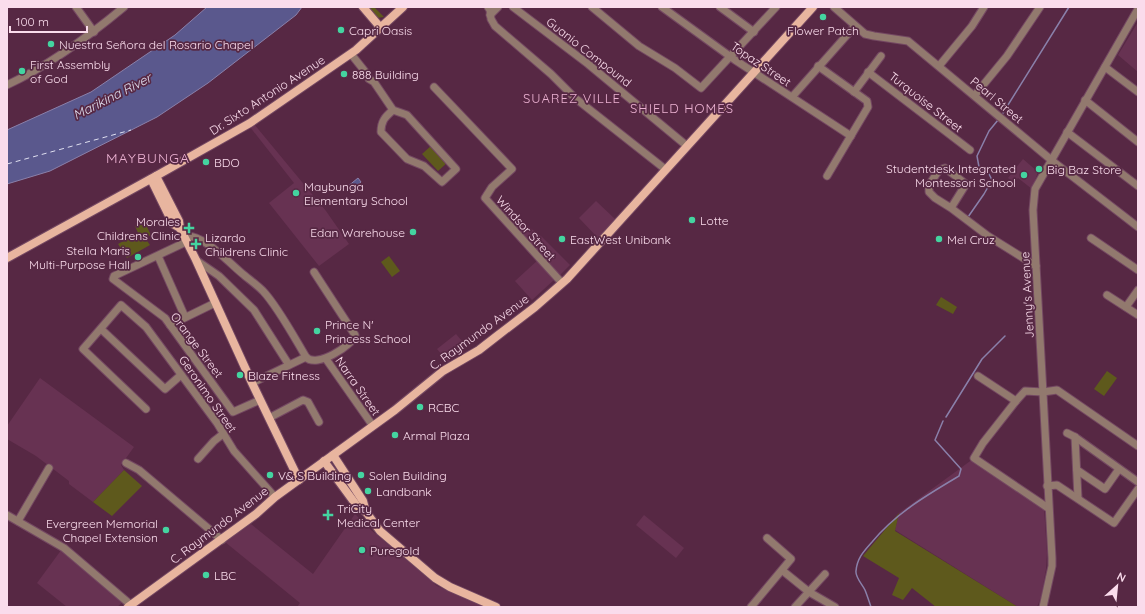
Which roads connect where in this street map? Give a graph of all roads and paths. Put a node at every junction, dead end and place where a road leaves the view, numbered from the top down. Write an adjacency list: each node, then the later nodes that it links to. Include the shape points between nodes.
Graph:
1 (76, 7): 20 (street)
2 (124, 7): 20 (street)
3 (363, 7): 19 (main road)
4 (403, 7): 19 (main road, Dr. Sixto Antonio Avenue)
5 (488, 7): 17 (street)
6 (498, 7): 17 (street)
7 (513, 7): 41 (street, Guanio Compound, via 588,64)
8 (592, 7): 24 (street, via 639,46 701,88)
9 (662, 7): 24 (street, Topaz Street)
10 (720, 7): 21 (street)
11 (776, 7): 21 (street)
12 (813, 7): 28 (main road, C. Raymundo Avenue)
13 (834, 7): 18 (street, Pearl Street)
14 (984, 7): 26 (street)
15 (1040, 7): 34 (street, via 1007,56)
16 (1138, 9): 27 (street, Jenny's Avenue)
17 (490, 15): 44 (street, via 495,26 575,98)
18 (855, 26): 25 (street); 26 (street, Pearl Street, via 869,35 908,41)
19 (380, 27): 22 (main road, Dr. Sixto Antonio Avenue)
20 (94, 32): 30 (street, via 32,73)
21 (754, 32): 24 (street)
22 (351, 54): 37 (street, via 367,74 373,75 374,82); 46 (main road, Dr. Sixto Antonio Avenue, via 249,123)
23 (881, 56): 29 (street)
24 (731, 57): 28 (street, Topaz Street)
25 (818, 66): 32 (street); 35 (street)
26 (939, 66): 34 (street, Pearl Street)
27 (1104, 67): 33 (street); 36 (street, Jenny's Avenue)
28 (753, 72): 35 (street, Topaz Street); 41 (main road, C. Raymundo Avenue)
29 (868, 72): 32 (street); 42 (street, Turquoise Street)
30 (7, 85)
31 (434, 87): 58 (street, Windsor Street, via 512,169 492,187 485,198)
32 (854, 92): 39 (street, via 867,101 868,106)
33 (1138, 92)
34 (975, 95): 43 (street, Pearl Street)
35 (792, 97): 39 (street, Topaz Street)
36 (1085, 100): 38 (street, Jenny's Avenue); 40 (street)
37 (393, 110): 37 (street, via 407,115 456,169 442,182 424,166 407,158 381,132 383,120)
38 (1067, 132): 43 (street, Jenny's Avenue); 47 (street)
39 (851, 136): 45 (street)
40 (1138, 142)
41 (687, 146): 44 (main road, C. Raymundo Avenue)
42 (970, 150)
43 (1051, 159): 49 (street, Pearl Street); 55 (street, Jenny's Avenue, via 1035,189 1033,210)
44 (666, 169): 58 (main road, C. Raymundo Avenue)
45 (827, 176)
46 (154, 177): 51 (main road, via 173,224 180,228); 53 (main road, Dr. Sixto Antonio Avenue)
47 (1138, 186)
48 (951, 208): 48 (street, via 929,192 929,185 942,168 966,184); 55 (street, via 988,236)
49 (1138, 227)
50 (1091, 238): 56 (street)
51 (185, 239): 52 (street); 54 (main road); 67 (street, via 191,236 202,241 262,290)
52 (158, 256): 64 (street); 65 (street, Orange Street, via 114,276 113,279 165,318)
53 (7, 258)
54 (196, 260): 61 (main road); 69 (street, via 219,276 254,310)
55 (1036, 266): 73 (street, Jenny's Avenue)
56 (1138, 270)
57 (314, 272): 68 (street, via 355,335 352,341)
58 (562, 283): 79 (main road, C. Raymundo Avenue, via 479,350 448,367)
59 (1138, 290): 62 (street)
60 (1107, 295): 62 (street)
61 (215, 303): 64 (street); 72 (main road)
62 (1126, 307): 63 (street)
63 (1138, 315)
64 (185, 317): 65 (street)
65 (170, 325): 74 (street, Orange Street, via 234,412)
66 (101, 329): 70 (street, via 165,389); 70 (street, Geronimo Street, via 121,305 146,327); 76 (street, via 83,349)
67 (307, 359): 68 (street, via 313,362); 69 (street)
68 (326, 359): 79 (street, Narra Street)
69 (289, 365): 72 (street)
70 (181, 376): 81 (street, Geronimo Street)
71 (978, 376): 75 (street)
72 (252, 383): 74 (main road)
73 (1043, 392): 75 (street, via 1025,391); 83 (street, via 1057,390); 93 (street, Jenny's Avenue)
74 (260, 400): 77 (main road)
75 (1016, 401): 97 (street, via 974,456)
76 (146, 409)
77 (269, 418): 78 (street, via 305,400); 91 (main road)
78 (319, 422)
79 (373, 426): 84 (main road, C. Raymundo Avenue)
80 (1067, 433): 82 (street)
81 (223, 434): 85 (street); 95 (street, Geronimo Street, via 234,451)
82 (1075, 437): 89 (street); 90 (street)
83 (1138, 446)
84 (333, 455): 86 (main road, C. Raymundo Avenue); 98 (main road, via 363,501)
85 (198, 459)
86 (324, 461): 91 (main road, C. Raymundo Avenue); 98 (main road, via 357,506)
87 (126, 463): 102 (street, via 139,470)
88 (49, 468): 100 (street)
89 (1119, 469): 90 (street, via 1104,489); 92 (street)
90 (1077, 470): 96 (street)
91 (299, 480): 95 (main road, C. Raymundo Avenue)
92 (1138, 482)
93 (1047, 486): 96 (street, via 1058,485); 97 (street, Jenny's Avenue)
94 (1138, 489): 96 (street, via 1114,523)
95 (275, 497): 102 (main road, C. Raymundo Avenue)
96 (1078, 498)
97 (1048, 508): 111 (street, Jenny's Avenue, via 1052,566)
98 (366, 512): 107 (main road, via 380,531 435,578)
99 (7, 515): 100 (street)
100 (18, 521): 106 (street, via 64,548)
101 (767, 538): 103 (street, via 791,559)
102 (222, 540): 106 (main road, C. Raymundo Avenue)
103 (783, 571): 105 (street); 108 (street)
104 (825, 574): 105 (street)
105 (809, 592): 109 (street); 110 (street)
106 (129, 606)
107 (496, 607)
108 (751, 607)
109 (795, 607)
110 (835, 607)
111 (1043, 607)

